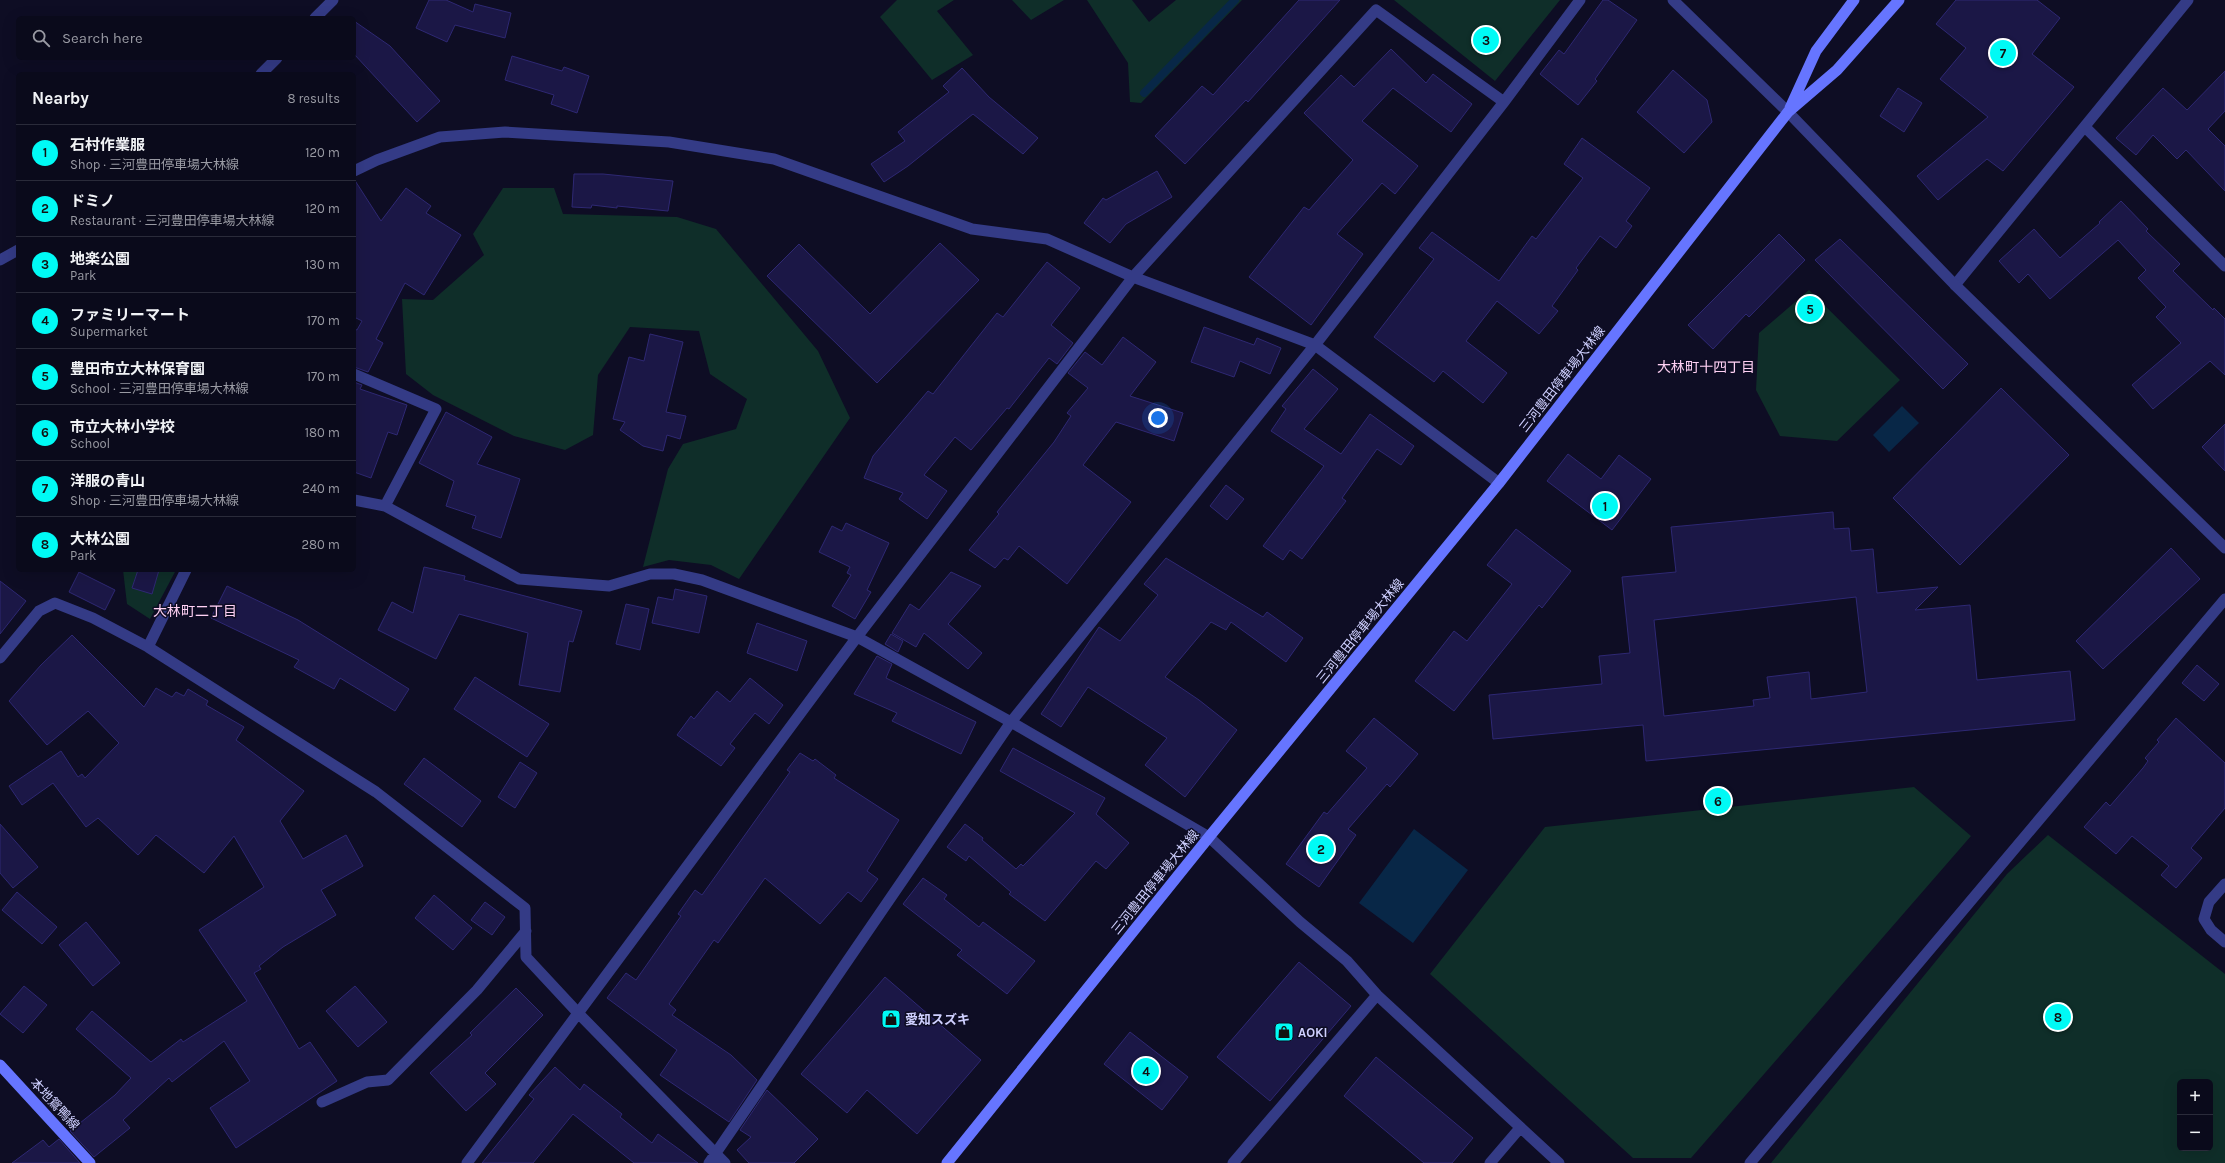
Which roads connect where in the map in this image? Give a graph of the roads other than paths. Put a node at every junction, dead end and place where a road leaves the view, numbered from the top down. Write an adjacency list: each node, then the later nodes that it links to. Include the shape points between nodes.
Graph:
1 (333, 0): 7 (street)
2 (1580, 0): 10 (street)
3 (1673, 0): 11 (street)
4 (1854, 0): 11 (main road, 三河豊田停車場大林線, via 1816,51)
5 (1899, 0): 11 (main road, 三河豊田停車場大林線, via 1837,70)
6 (2188, 0): 12 (street)
7 (317, 16)
8 (275, 60): 9 (street)
9 (263, 72)
10 (1504, 102): 17 (street, via 1376,10); 19 (street)
11 (1788, 112): 18 (street); 21 (main road, 三河豊田停車場大林線)
12 (2086, 128): 16 (street); 18 (street)
13 (356, 171): 17 (street, via 377,160 440,137 505,132 669,142 774,159 972,229 1047,239)
14 (16, 251): 15 (street)
15 (0, 260)
16 (2225, 266)
17 (1133, 277): 19 (street); 27 (street)
18 (1956, 285): 24 (street)
19 (1315, 345): 21 (street); 30 (street)
20 (356, 375): 23 (street, via 436,409)
21 (1499, 483): 31 (main road, 三河豊田停車場大林線)
22 (356, 500): 23 (street)
23 (386, 506): 27 (street, via 519,579 609,586 650,574 674,574 702,580)
24 (2225, 548)
25 (185, 572): 28 (street)
26 (2225, 599): 48 (street)
27 (856, 637): 30 (street); 36 (street)
28 (148, 647): 29 (street, via 93,618 55,604 39,611); 33 (street, via 376,792 525,908)
29 (0, 658)
30 (1011, 722): 31 (street); 40 (street)
31 (1209, 837): 35 (street, via 1300,922 1347,961); 44 (main road, 三河豊田停車場大林線)
32 (2225, 884): 34 (street, via 2209,902 2204,918 2211,930)
33 (526, 931): 36 (street, via 526,957); 38 (street, via 477,990 388,1080 367,1082)
34 (2225, 942)
35 (1377, 995): 39 (street); 45 (street)
36 (579, 1014): 40 (street); 42 (street)
37 (0, 1065): 41 (main road, 本地鴛鴨線)
38 (322, 1102)
39 (1520, 1128): 46 (street); 47 (street)
40 (712, 1159): 43 (street)
41 (90, 1163)
42 (467, 1163)
43 (725, 1163)
44 (947, 1163)
45 (1233, 1163)
46 (1490, 1163)
47 (1559, 1163)
48 (1750, 1163)

